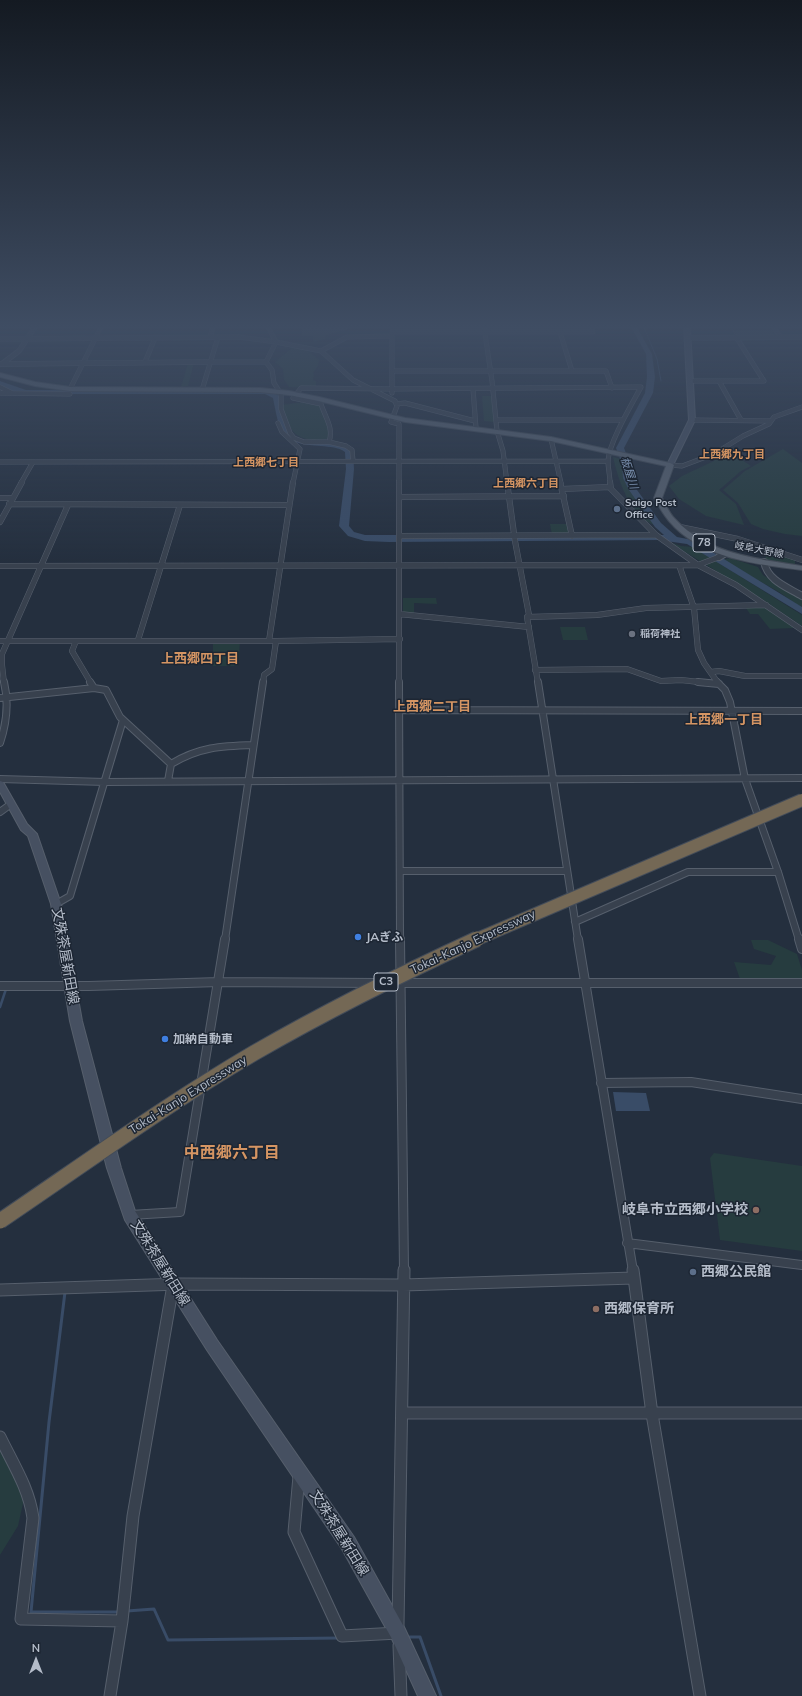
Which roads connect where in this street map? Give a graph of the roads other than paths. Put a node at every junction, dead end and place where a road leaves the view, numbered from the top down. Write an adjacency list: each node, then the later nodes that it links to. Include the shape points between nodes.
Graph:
1 (281, 406): 23 (street, via 294,438 304,442)
2 (322, 406): 23 (street, via 332,430)
3 (350, 406): 12 (main road)
4 (395, 406): 12 (street)
5 (417, 406): 17 (street)
6 (474, 406): 17 (street)
7 (495, 406): 13 (street)
8 (631, 406): 14 (street)
9 (691, 406): 15 (main road)
10 (733, 406): 16 (street)
11 (802, 407): 18 (street, via 774,417)
12 (393, 416): 20 (main road, via 405,420); 25 (street, via 391,422 400,424)
13 (497, 420): 14 (street); 21 (street)
14 (624, 420): 24 (street)
15 (692, 420): 16 (street); 33 (main road)
16 (741, 420): 18 (street)
17 (475, 421): 20 (street)
18 (771, 421): 33 (street, via 714,454 682,466)
19 (278, 422): 31 (street, via 282,434 300,449)
20 (476, 428): 21 (main road)
21 (498, 431): 22 (main road); 26 (street)
22 (551, 439): 24 (main road); 27 (street)
23 (330, 442): 32 (street, via 352,450)
24 (611, 452): 28 (street); 33 (main road)
25 (400, 461): 26 (street); 32 (street); 37 (street)
26 (503, 461): 27 (street); 38 (street)
27 (556, 461): 28 (street); 35 (street)
28 (608, 461): 34 (street)
29 (0, 462): 30 (street)
30 (33, 462): 31 (street); 40 (street)
31 (296, 462): 32 (street); 44 (street)
32 (353, 462)
33 (670, 464): 46 (main road, 岐阜大野線 / 78, via 658,498 672,520)
34 (610, 487): 35 (street); 48 (street)
35 (562, 489): 36 (street)
36 (564, 496): 38 (street); 47 (street)
37 (399, 497): 38 (street); 49 (street)
38 (509, 497): 50 (street)
39 (0, 498): 40 (street)
40 (13, 498): 41 (street)
41 (10, 504): 42 (street); 45 (street)
42 (68, 505): 43 (street); 61 (street)
43 (180, 505): 44 (street); 56 (street)
44 (288, 505): 57 (street)
45 (0, 522)
46 (680, 527): 51 (main road, 岐阜大野線 / 78); 52 (street, via 738,540)
47 (572, 536): 48 (street); 50 (street)
48 (656, 536): 55 (street)
49 (399, 538): 50 (street); 58 (street)
50 (515, 538): 54 (street)
51 (722, 555): 53 (main road, 岐阜大野線 / 78); 55 (street)
52 (802, 560)
53 (764, 562): 62 (main road, 岐阜大野線 / 78); 63 (street, via 764,568 769,576)
54 (520, 564): 58 (street); 59 (street); 67 (street, via 529,615)
55 (701, 564): 59 (street); 64 (street)
56 (161, 565): 57 (street); 61 (street); 71 (street)
57 (280, 565): 58 (street); 74 (street)
58 (398, 565): 66 (street)
59 (679, 565): 65 (street)
60 (0, 566): 61 (street)
61 (40, 566): 72 (street, via 17,622)
62 (802, 568)
63 (802, 596)
64 (767, 605): 65 (street); 69 (street)
65 (694, 608): 67 (street, via 646,608 597,616); 77 (street, via 698,650)
66 (399, 614): 68 (street); 70 (street)
67 (527, 617): 68 (street)
68 (529, 628): 76 (street)
69 (802, 630)
70 (400, 639): 75 (street); 82 (street)
71 (138, 640): 73 (street); 74 (street)
72 (3, 641): 73 (street); 81 (street)
73 (76, 641): 80 (street, via 72,651)
74 (269, 641): 75 (street)
75 (276, 641): 88 (street, via 272,669 264,675)
76 (535, 670): 79 (street, via 627,669 661,681 681,680); 83 (street)
77 (711, 672): 78 (street, via 745,676); 79 (street)
78 (802, 676)
79 (719, 684): 84 (street, via 730,702)
80 (94, 688): 81 (street); 86 (street, via 106,690)
81 (3, 698): 87 (street, via 4,731)
82 (399, 710): 83 (street); 94 (street)
83 (542, 710): 84 (street); 90 (street)
84 (730, 711): 85 (street); 92 (street)
85 (802, 711)
86 (123, 720): 89 (street); 97 (street)
87 (0, 742)
88 (253, 745): 89 (street, via 202,748); 96 (street)
89 (171, 764): 95 (street)
90 (554, 778): 92 (street); 94 (street); 102 (street)
91 (802, 778): 92 (street)
92 (745, 779): 103 (street)
93 (0, 780): 97 (street)
94 (399, 780): 96 (street); 101 (street)
95 (168, 781): 96 (street); 97 (street)
96 (248, 781): 107 (street)
97 (105, 782): 104 (street, via 70,896)
98 (0, 784): 100 (main road, 文殊茶屋新田線)
99 (802, 800): 116 (highway, Tokai-Kanjo Expressway / C3, bridge, via 536,912 367,991 289,1033 216,1077)
100 (6, 808): 104 (main road, 文殊茶屋新田線, via 32,834)
101 (401, 871): 102 (street); 109 (street)
102 (566, 871): 105 (street)
103 (778, 872): 105 (street, via 688,872); 106 (street)
104 (56, 904): 111 (main road, 文殊茶屋新田線)
105 (575, 922): 108 (street)
106 (802, 949)
107 (219, 982): 109 (street); 111 (street, via 89,986); 115 (street, via 180,1212)
108 (585, 982): 109 (street); 110 (street); 113 (street)
109 (400, 983): 121 (street)
110 (802, 983)
111 (69, 984): 112 (street); 115 (main road, 文殊茶屋新田線, via 114,1168)
112 (0, 986)
113 (601, 1083): 114 (street, via 692,1082); 117 (street)
114 (802, 1098)
115 (130, 1216): 120 (main road, 文殊茶屋新田線)
116 (0, 1221)
117 (627, 1243): 118 (street); 119 (street)
118 (802, 1265)
119 (634, 1278): 121 (street); 125 (street)
120 (173, 1285): 121 (street); 122 (street); 127 (main road, 文殊茶屋新田線); 128 (street, via 133,1516)
121 (403, 1285): 123 (street)
122 (0, 1290)
123 (403, 1413): 125 (street); 129 (street)
124 (802, 1413): 125 (street)
125 (652, 1414): 133 (street)
126 (0, 1437): 128 (street, via 26,1487 32,1507 33,1518 21,1619)
127 (300, 1473): 129 (main road, 文殊茶屋新田線, via 348,1543); 129 (street, via 294,1532 342,1636)
128 (122, 1621): 130 (street)
129 (398, 1634): 131 (street); 132 (main road, 文殊茶屋新田線)
130 (110, 1696)
131 (401, 1696)
132 (427, 1696)
133 (700, 1696)

